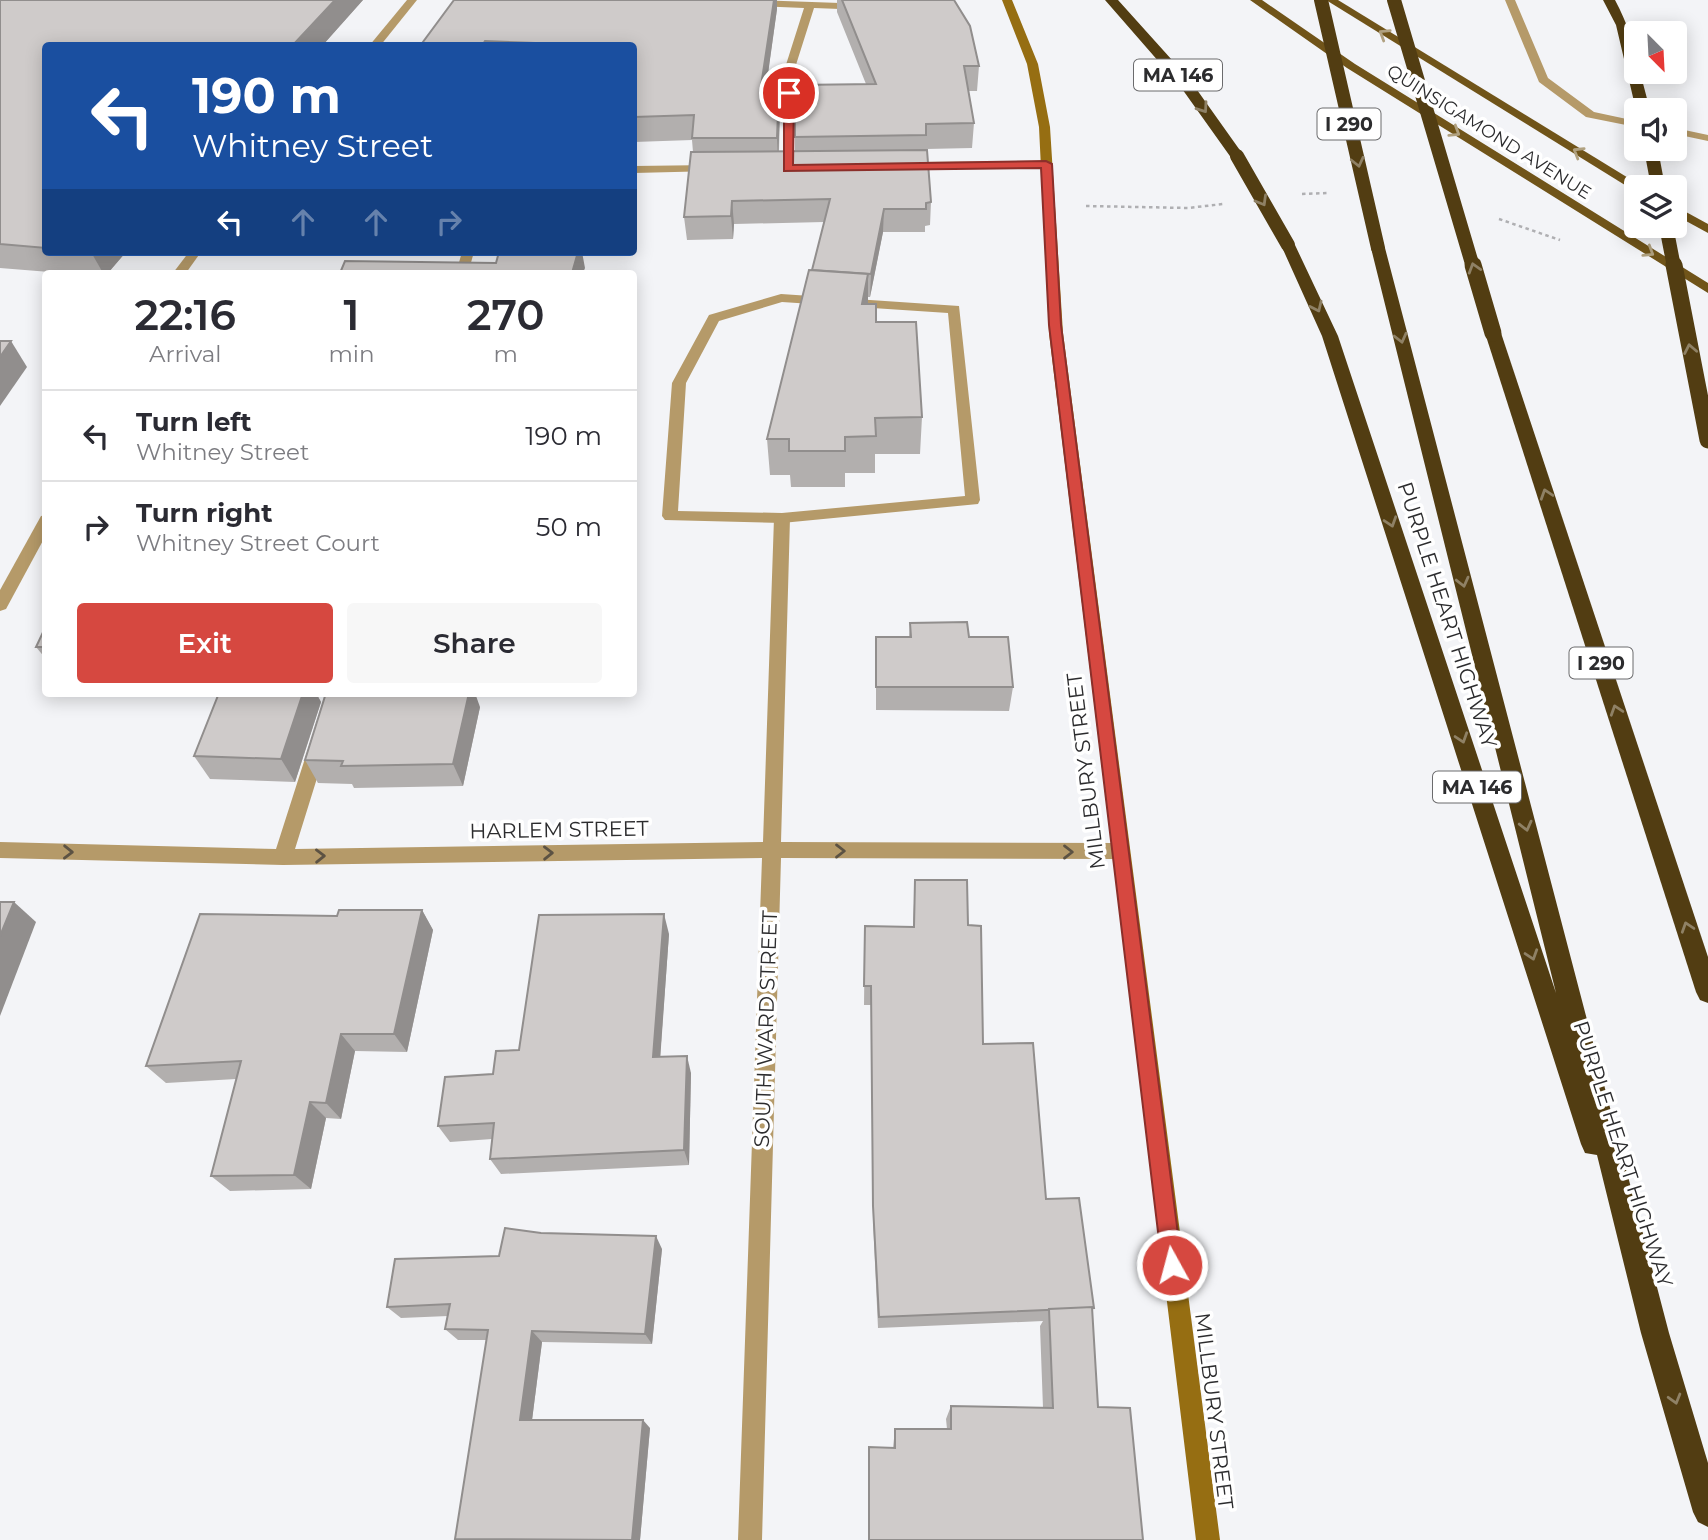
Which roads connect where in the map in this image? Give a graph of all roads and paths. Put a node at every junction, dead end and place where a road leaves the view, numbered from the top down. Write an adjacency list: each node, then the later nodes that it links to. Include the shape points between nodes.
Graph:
1 (412, 0): 13 (street)
2 (905, 0): 12 (street)
3 (1007, 0): 18 (main road, MILLBURY STREET, via 1039,85 1046,123)
4 (1111, 0): 40 (highway, PURPLE HEART HIGHWAY / MA 146, one-way to 40, bridge, via 1185,83 1237,156 1288,245 1330,336)
5 (1255, 0): 29 (main road, QUINSIGAMOND AVENUE, one-way to 29, via 1351,66)
6 (1321, 0): 40 (highway, I 290, one-way to 40, bridge, via 1378,248)
7 (1331, 0): 23 (main road, QUINSIGAMOND AVENUE, one-way to 7)
8 (1394, 0): 39 (highway, I 290, one-way to 8, bridge, via 1493,333)
9 (1510, 0): 15 (street, via 1543,80 1590,114)
10 (1609, 0): 14 (highway, via 1622,25)
11 (747, 3): 12 (street)
12 (810, 6): 21 (street, via 789,71 794,168)
13 (377, 42)
14 (1641, 98)
15 (1624, 121)
16 (1687, 134): 17 (street)
17 (1708, 138)
18 (1046, 164): 19 (street); 37 (main road, MILLBURY STREET, via 1055,325)
19 (888, 167)
20 (719, 169): 22 (street)
21 (774, 169)
22 (637, 170)
23 (1624, 179)
24 (1687, 217): 25 (main road)
25 (1708, 229)
26 (1668, 238): 30 (highway, one-way to 26, bridge)
27 (192, 256): 28 (street)
28 (181, 270)
29 (1708, 289)
30 (1708, 440)
31 (782, 519): 31 (street, via 973,500 954,309 780,298 714,318 679,383 670,516); 36 (street, SOUTH WARD STREET)
32 (42, 527): 33 (street)
33 (0, 605)
34 (323, 731): 38 (street)
35 (0, 850): 38 (street, HARLEM STREET, one-way to 38)
36 (772, 851): 37 (street, HARLEM STREET, one-way to 37); 38 (street, HARLEM STREET, one-way to 36); 42 (street, SOUTH WARD STREET)
37 (1119, 851): 43 (main road, MILLBURY STREET)
38 (283, 857)
39 (1708, 992)
40 (1655, 1333): 41 (highway, I 290, one-way to 41)
41 (1708, 1512)
42 (750, 1540)
43 (1208, 1540)

